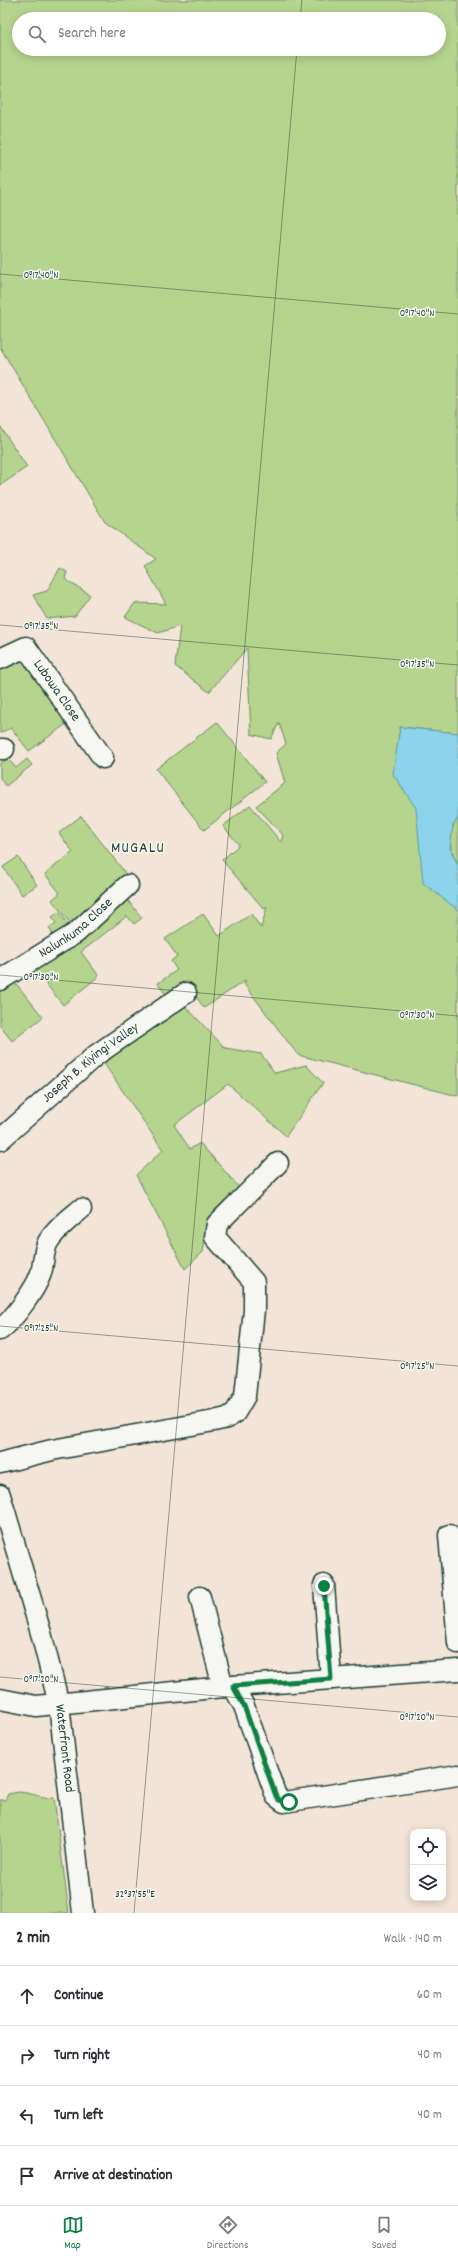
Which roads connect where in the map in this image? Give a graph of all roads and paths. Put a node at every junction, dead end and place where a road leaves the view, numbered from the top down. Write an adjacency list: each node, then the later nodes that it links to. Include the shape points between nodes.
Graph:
1 (0, 659): 2 (street, Lubowa Close, via 26,648)
2 (103, 758)
3 (128, 885): 4 (street, Nalunkuma Close, via 76,933)
4 (0, 980)
5 (186, 993): 6 (street, Joseph B. Kiyingi Valley, via 96,1054)
6 (0, 1140)
7 (278, 1163): 10 (street, via 217,1224 215,1230 216,1237 254,1282 254,1310 245,1396 235,1413 214,1421 52,1450)
8 (81, 1209): 9 (street, via 47,1244 36,1284)
9 (0, 1330)
10 (0, 1463)
11 (0, 1495): 20 (street, Waterfront Road)
12 (449, 1535): 15 (street)
13 (324, 1586): 17 (street)
14 (200, 1597): 18 (street)
15 (458, 1643)
16 (456, 1676): 17 (street)
17 (331, 1679): 18 (street)
18 (228, 1687): 20 (street); 21 (street, via 246,1710 276,1796 284,1802)
19 (0, 1699): 20 (street, via 36,1706)
20 (59, 1704): 22 (street, Waterfront Road)
21 (458, 1775)
22 (83, 1913)

